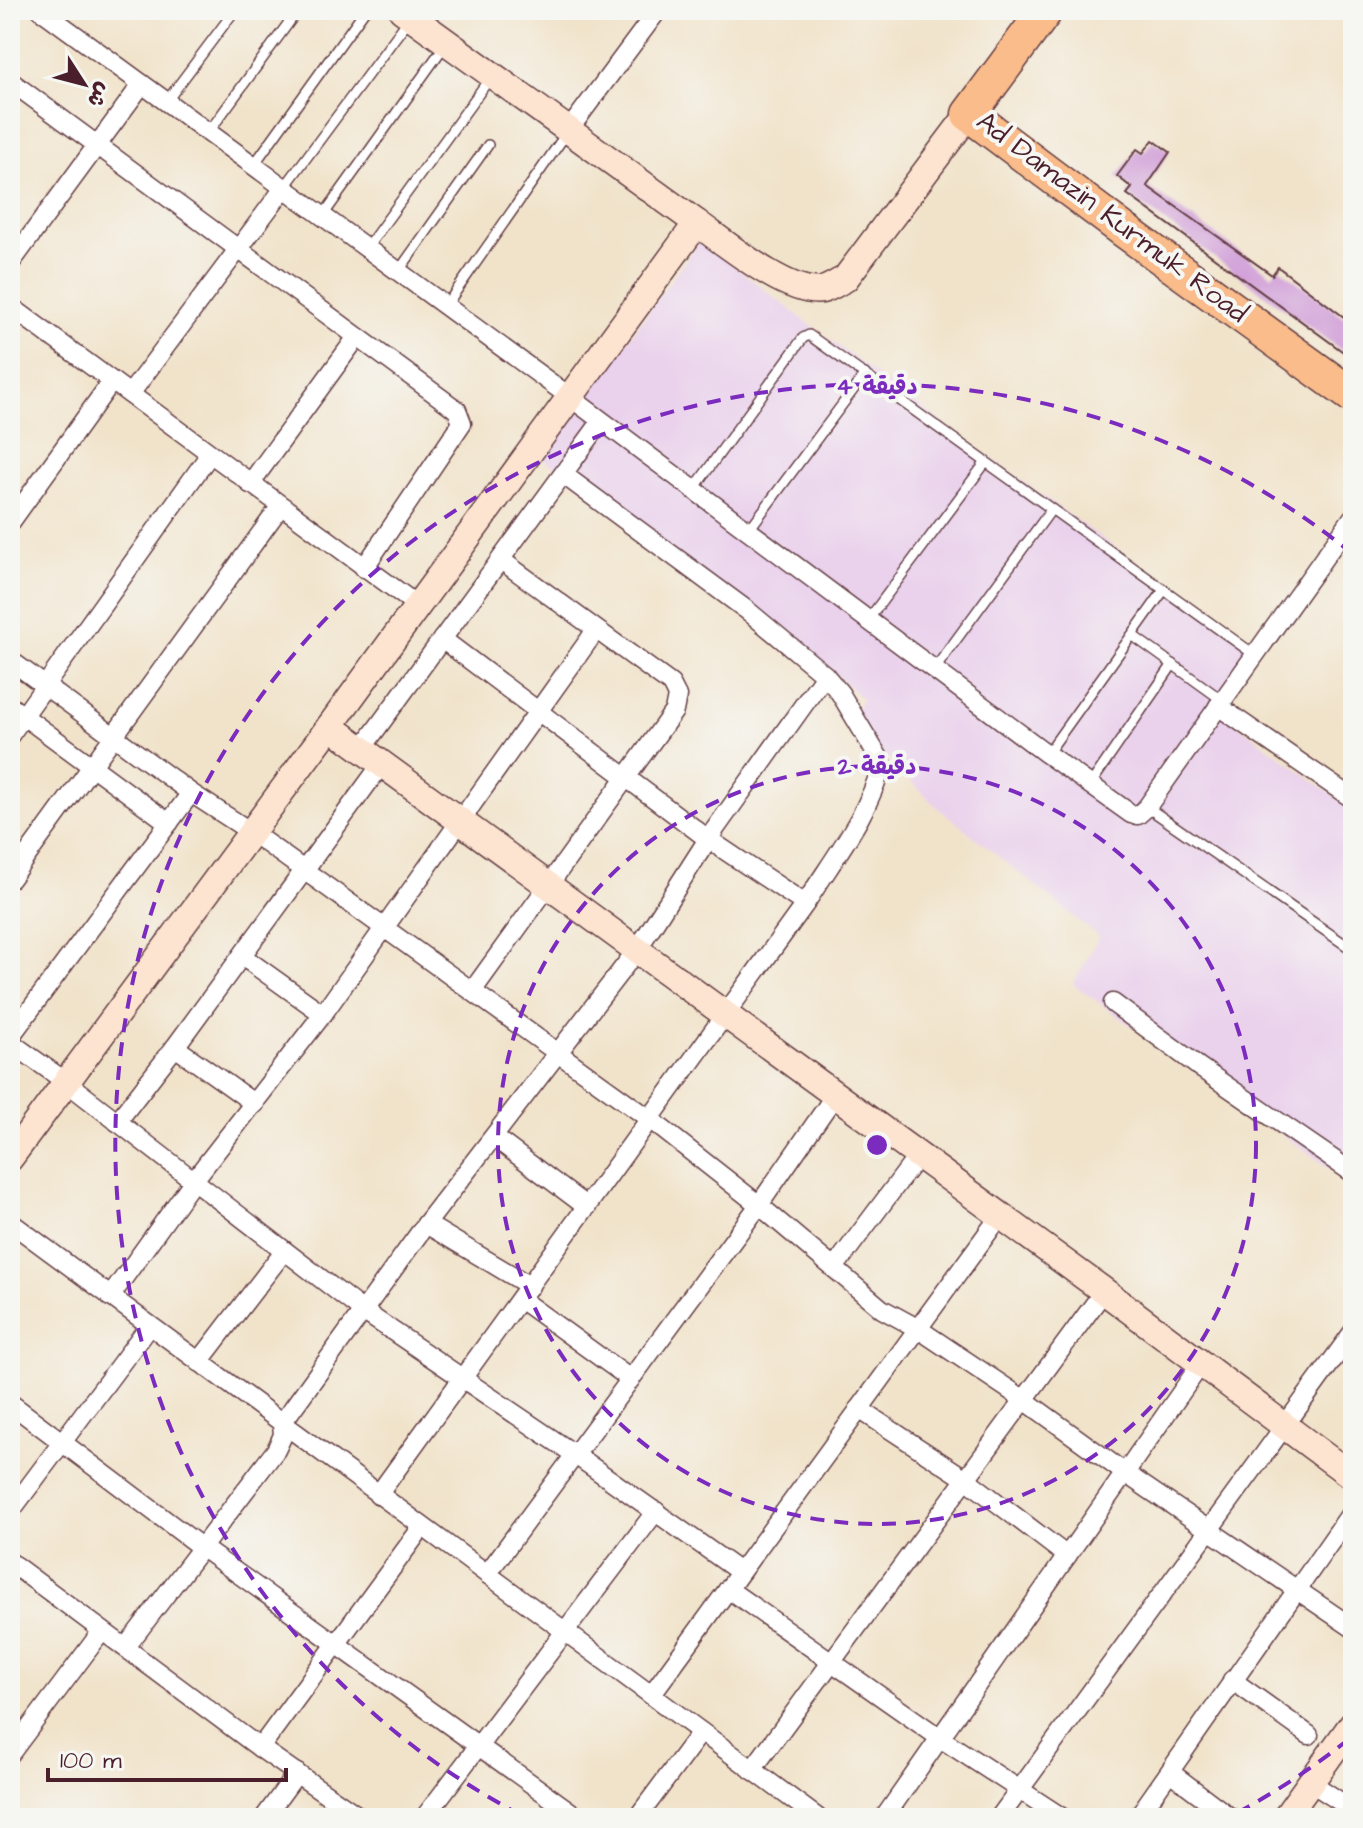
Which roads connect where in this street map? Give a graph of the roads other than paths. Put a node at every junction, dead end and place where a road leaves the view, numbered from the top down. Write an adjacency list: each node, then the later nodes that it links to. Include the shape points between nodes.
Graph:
1 (42, 10): 11 (street)
2 (235, 10): 12 (lane)
3 (298, 10): 15 (lane)
4 (365, 10): 18 (lane)
5 (658, 10): 14 (street)
6 (1046, 10): 13 (highway, Ad Damazin Kurmuk Road)
7 (406, 13): 8 (street); 19 (lane)
8 (447, 43): 9 (street); 20 (lane)
9 (492, 76): 14 (street); 23 (lane)
10 (10, 81): 16 (street)
11 (142, 84): 12 (street); 16 (street)
12 (166, 102): 15 (street)
13 (969, 114): 21 (street, via 845,279 821,290 772,275); 32 (highway, Ad Damazin Kurmuk Road)
14 (568, 131): 21 (street); 26 (lane)
15 (208, 133): 18 (street)
16 (98, 145): 22 (street); 24 (street)
17 (488, 145): 25 (lane)
18 (253, 166): 19 (street)
19 (284, 188): 20 (street); 22 (street)
20 (322, 217): 23 (street)
21 (697, 223): 33 (street)
22 (238, 249): 28 (street); 31 (street)
23 (366, 249): 25 (street)
24 (10, 264)
25 (398, 272): 26 (street)
26 (445, 307): 33 (street)
27 (13, 314): 30 (street)
28 (357, 337): 38 (street); 46 (street, via 457,410 462,423)
29 (865, 374): 36 (lane); 39 (lane, via 816,338 803,338); 44 (lane)
30 (112, 381): 31 (street); 43 (street)
31 (130, 394): 35 (street)
32 (1353, 396)
33 (570, 397): 34 (street); 48 (street)
34 (601, 422): 37 (street); 39 (street)
35 (210, 454): 38 (street); 58 (street)
36 (986, 462): 41 (lane); 49 (lane)
37 (564, 475): 45 (street); 57 (street)
38 (250, 484): 40 (street)
39 (693, 490): 44 (street)
40 (280, 507): 46 (street); 64 (street)
41 (1051, 510): 47 (lane); 56 (lane)
42 (1353, 517): 53 (street)
43 (10, 523)
44 (748, 531): 49 (street)
45 (501, 560): 50 (street); 52 (street)
46 (364, 568): 48 (street)
47 (1164, 590): 51 (lane); 53 (lane)
48 (418, 606): 62 (street)
49 (867, 620): 56 (street)
50 (596, 630): 61 (street); 68 (street, via 671,684 677,696 674,711)
51 (1132, 635): 55 (lane); 65 (lane)
52 (442, 639): 61 (street); 66 (street)
53 (1255, 655): 59 (street)
54 (10, 660): 58 (street)
55 (1173, 664): 59 (lane); 69 (lane)
56 (934, 670): 65 (street)
57 (825, 675): 76 (street); 80 (street, via 882,763 854,829)
58 (46, 687): 60 (street); 64 (street)
59 (1220, 703): 71 (street); 72 (street)
60 (17, 711): 63 (street); 67 (street)
61 (538, 711): 68 (street); 73 (street)
62 (330, 726): 66 (street); 75 (street)
63 (10, 735)
64 (115, 736): 67 (street); 70 (street)
65 (1047, 754): 69 (street)
66 (371, 758): 73 (street); 77 (street)
67 (94, 767): 74 (street); 78 (street)
68 (626, 778): 76 (street); 79 (street)
69 (1090, 785): 72 (street, via 1131,814)
70 (191, 793): 74 (street); 75 (street)
71 (1353, 799)
72 (1147, 807): 83 (lane)
73 (459, 821): 79 (street); 81 (street)
74 (169, 823): 89 (street)
75 (251, 832): 77 (street); 92 (street)
76 (708, 839): 80 (street); 82 (street)
77 (304, 871): 81 (street); 84 (street)
78 (10, 879)
79 (548, 886): 82 (street); 85 (street)
80 (805, 904): 88 (street)
81 (383, 929): 85 (street); 87 (street)
82 (637, 950): 88 (street); 91 (street)
83 (1353, 950)
84 (242, 956): 87 (street); 90 (street)
85 (473, 990): 91 (street)
86 (1113, 1003): 100 (street)
87 (323, 1014): 94 (street)
88 (726, 1016): 93 (street); 95 (street)
89 (10, 1039): 92 (street)
90 (175, 1047): 94 (street); 96 (street)
91 (558, 1051): 95 (street); 97 (street)
92 (66, 1082): 96 (street); 99 (street)
93 (835, 1095): 98 (street); 102 (street)
94 (255, 1104): 101 (street)
95 (651, 1120): 102 (street); 103 (street)
96 (117, 1122): 101 (street)
97 (495, 1138): 103 (street); 106 (street)
98 (918, 1156): 104 (street); 108 (street)
99 (10, 1158)
100 (1353, 1173)
101 (194, 1180): 107 (street); 111 (street)
102 (759, 1205): 108 (street); 118 (street)
103 (587, 1207): 110 (street)
104 (1000, 1216): 109 (street); 114 (street)
105 (10, 1222): 111 (street)
106 (426, 1224): 110 (street); 112 (street)
107 (284, 1251): 112 (street); 116 (street)
108 (834, 1268): 114 (street, via 882,1309)
109 (1104, 1291): 117 (street); 120 (street)
110 (525, 1293): 118 (street); 119 (street)
111 (110, 1297): 113 (street)
112 (363, 1311): 119 (street); 123 (street)
113 (149, 1326): 116 (street); 125 (street)
114 (917, 1328): 120 (street); 122 (street)
115 (1353, 1332): 124 (street)
116 (199, 1362): 123 (street)
117 (1201, 1364): 124 (street); 127 (street)
118 (629, 1378): 126 (street)
119 (462, 1380): 126 (street); 130 (street)
120 (1023, 1399): 127 (street); 129 (street)
121 (10, 1403): 125 (street)
122 (859, 1409): 129 (street); 139 (street)
123 (282, 1423): 130 (street); 136 (street, via 276,1450)
124 (1284, 1426): 128 (street); 135 (street)
125 (63, 1442): 133 (street); 136 (street)
126 (574, 1454): 132 (street); 140 (street)
127 (1125, 1473): 135 (street); 137 (street)
128 (1353, 1477)
129 (966, 1479): 137 (street); 148 (street)
130 (378, 1495): 134 (street)
131 (1353, 1510): 142 (street)
132 (656, 1511): 139 (street); 145 (street)
133 (10, 1512)
134 (422, 1527): 140 (street); 146 (street)
135 (1208, 1529): 142 (street); 162 (street)
136 (201, 1547): 146 (street); 147 (street)
137 (1067, 1556): 154 (street)
138 (10, 1562): 144 (street)
139 (740, 1572): 141 (street)
140 (487, 1574): 145 (street)
141 (728, 1589): 148 (street); 150 (street)
142 (1298, 1590): 143 (street); 149 (street)
143 (1353, 1628)
144 (102, 1631): 147 (street); 157 (street)
145 (565, 1632): 150 (street); 155 (street)
146 (338, 1643): 155 (street); 156 (street)
147 (126, 1647): 156 (street)
148 (831, 1663): 154 (street); 158 (street)
149 (1232, 1680): 153 (street); 159 (street)
150 (651, 1695): 152 (street)
151 (1353, 1723): 161 (street)
152 (701, 1732): 158 (street); 168 (street)
153 (1309, 1735)
154 (940, 1738): 162 (street); 170 (street)
155 (479, 1746): 166 (street); 167 (street)
156 (260, 1748): 160 (street)
157 (10, 1754)
158 (752, 1770): 169 (street)
159 (1170, 1772): 173 (street); 174 (street)
160 (297, 1773): 164 (street); 165 (street)
161 (1310, 1782): 163 (street); 175 (street)
162 (1021, 1789): 171 (street); 172 (street)
163 (1353, 1810)
164 (264, 1818)
165 (361, 1818)
166 (424, 1818)
167 (579, 1818)
168 (637, 1818)
169 (818, 1818)
170 (884, 1818)
171 (999, 1818)
172 (1063, 1818)
173 (1137, 1818)
174 (1231, 1818)
175 (1285, 1818)

